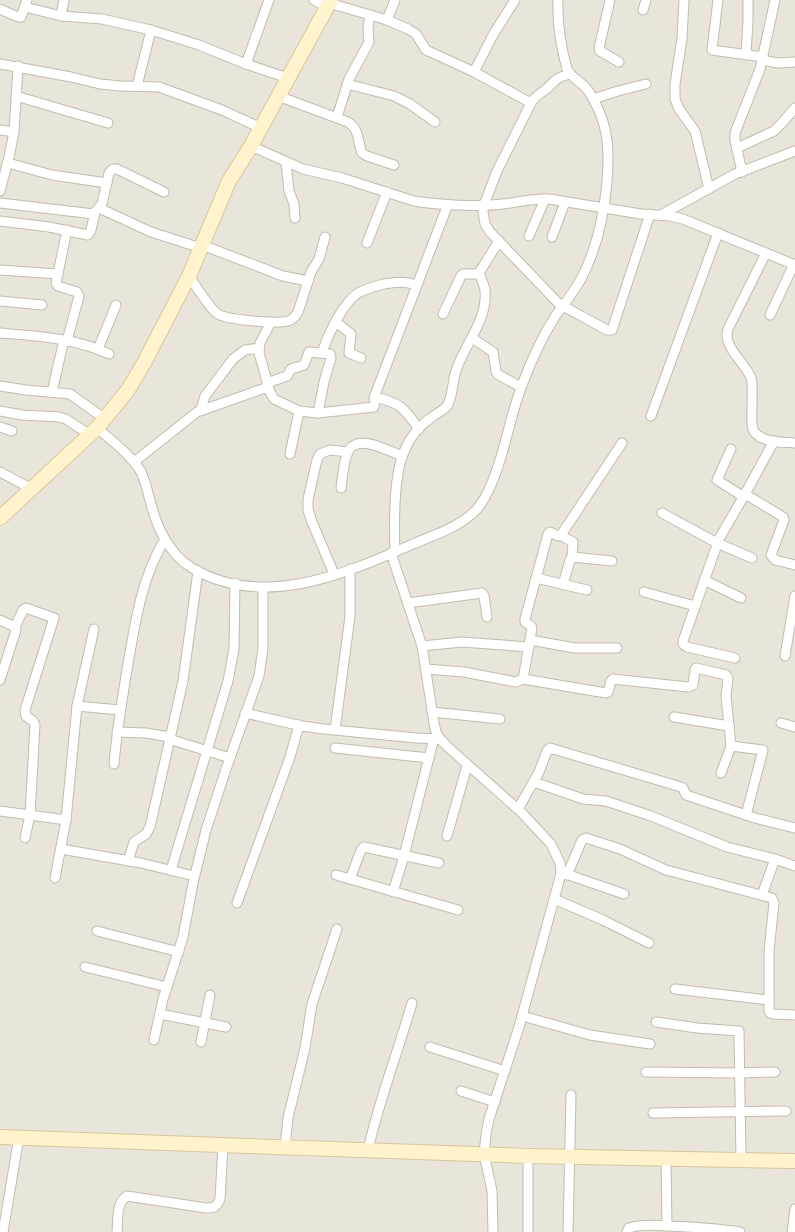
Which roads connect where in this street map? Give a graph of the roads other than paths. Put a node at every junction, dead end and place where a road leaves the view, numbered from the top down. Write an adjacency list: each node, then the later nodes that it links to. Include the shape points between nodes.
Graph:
1 (64, 0): 16 (street)
2 (269, 0): 24 (street)
3 (314, 0): 12 (street)
4 (395, 0): 17 (street)
5 (515, 0): 26 (street)
6 (558, 0): 27 (street, via 559,30)
7 (610, 0): 21 (street, via 599,48)
8 (684, 0): 51 (street, via 675,99 695,131)
9 (718, 0): 19 (street, via 712,50)
10 (748, 0): 19 (street)
11 (775, 0): 20 (street)
12 (329, 3): 15 (street); 28 (street)
13 (26, 4): 14 (street, via 19,18); 16 (street)
14 (0, 9)
15 (370, 15): 17 (street); 29 (street, via 370,41)
16 (61, 16): 18 (street, via 102,19)
17 (387, 20): 26 (street, via 416,34 426,50)
18 (151, 30): 24 (street); 31 (street)
19 (746, 54): 20 (street)
20 (763, 58): 22 (street, via 778,63); 44 (street, via 736,129)
21 (619, 62)
22 (795, 62)
23 (0, 64): 25 (street)
24 (246, 64): 28 (street)
25 (18, 66): 31 (street, via 100,84); 32 (street)
26 (474, 72): 35 (street)
27 (570, 74): 34 (street); 35 (street, via 554,80)
28 (288, 78): 33 (street)
29 (348, 84): 37 (street); 38 (street, via 394,96)
30 (646, 84): 34 (street)
31 (137, 86): 40 (street, via 165,89)
32 (16, 96): 39 (street); 42 (street)
33 (278, 96): 37 (street); 40 (street)
34 (593, 99): 60 (street, via 602,118 608,150)
35 (531, 102): 59 (street)
36 (795, 108): 44 (street, via 777,128)
37 (336, 117): 48 (street, via 354,128 362,153)
38 (435, 122)
39 (108, 123)
40 (261, 128): 43 (street)
41 (0, 130): 42 (street)
42 (14, 132): 47 (street)
43 (250, 146): 46 (street); 73 (street, via 229,182)
44 (737, 148): 49 (street)
45 (795, 151): 49 (street)
46 (286, 162): 54 (street); 64 (street)
47 (8, 163): 50 (street, via 52,175); 52 (street)
48 (394, 165)
49 (742, 172): 51 (street)
50 (107, 183): 53 (street, via 109,171 115,169); 61 (street, via 102,204)
51 (709, 189): 63 (street)
52 (0, 191)
53 (164, 192)
54 (387, 192): 58 (street, via 414,201); 72 (street)
55 (545, 199): 56 (street); 59 (street); 68 (street)
56 (565, 202): 60 (street); 70 (street)
57 (0, 203): 61 (street)
58 (448, 204): 59 (street); 81 (street)
59 (483, 205): 71 (street, via 485,224)
60 (605, 208): 62 (street); 85 (street, via 589,262)
61 (96, 211): 66 (street, via 88,235); 73 (street)
62 (650, 214): 63 (street); 85 (street, via 612,330)
63 (661, 215): 67 (street)
64 (296, 218)
65 (0, 221): 66 (street)
66 (67, 230): 78 (street)
67 (718, 233): 74 (street); 107 (street)
68 (529, 236)
69 (325, 237): 80 (street)
70 (552, 237)
71 (499, 241): 77 (street); 85 (street)
72 (367, 243)
73 (202, 246): 79 (street); 80 (street, via 283,276)
74 (766, 253): 75 (street); 112 (street, via 726,333 751,379 752,429)
75 (795, 265): 87 (street)
76 (0, 270): 78 (street)
77 (479, 273): 86 (street, via 461,276); 91 (street, via 485,289 484,304)
78 (58, 274): 92 (street, via 57,285 79,295)
79 (189, 276): 88 (street, via 219,315); 109 (street, via 128,390)
80 (308, 281): 88 (street, via 296,316 289,321)
81 (417, 285): 89 (street, via 395,282 361,292); 102 (street)
82 (0, 301): 83 (street)
83 (42, 305)
84 (116, 305): 94 (street)
85 (563, 306): 100 (street)
86 (443, 314)
87 (770, 315)
88 (271, 322): 93 (street)
89 (336, 322): 95 (street); 97 (street, via 351,334 349,353)
90 (0, 333): 92 (street)
91 (472, 338): 100 (street, via 493,352 497,374); 110 (street, via 456,369 449,403)
92 (66, 340): 94 (street); 101 (street)
93 (259, 348): 98 (street); 103 (street, via 245,350 233,359 205,396)
94 (98, 349): 96 (street)
95 (322, 352): 98 (street, via 309,352 303,366 291,369 286,377); 105 (street, via 331,357)
96 (109, 354)
97 (361, 358)
98 (268, 385): 103 (street); 104 (street, via 274,399)
99 (0, 386): 101 (street)
100 (521, 387): 129 (street, via 500,465 480,505 452,526)
101 (52, 392): 109 (street, via 75,396)
102 (374, 397): 105 (street, via 373,408); 110 (street, via 399,405)
103 (201, 410): 119 (street)
104 (299, 411): 105 (street); 117 (street)
105 (318, 413)
106 (1, 414): 109 (street, via 59,417)
107 (651, 416)
108 (0, 427): 111 (street)
109 (97, 427): 119 (street); 122 (street)
110 (419, 429): 118 (street)
111 (12, 431)
112 (774, 441): 114 (street); 123 (street)
113 (622, 443): 126 (street)
114 (795, 443)
115 (731, 449): 123 (street, via 717,480)
116 (348, 452): 118 (street, via 365,442); 121 (street); 136 (street, via 330,450 320,454 308,499 309,516)
117 (290, 454)
118 (402, 456): 129 (street)
119 (134, 462): 127 (street)
120 (0, 472): 122 (street)
121 (341, 488)
122 (32, 489): 125 (street)
123 (745, 495): 128 (street); 133 (street, via 784,518 771,555)
124 (662, 513): 128 (street)
125 (0, 518)
126 (560, 535): 130 (street, via 573,542); 137 (street, via 548,533)
127 (165, 538): 135 (street, via 178,558); 161 (street, via 141,596)
128 (717, 543): 131 (street); 138 (street)
129 (393, 552): 134 (street); 146 (street)
130 (572, 557): 132 (street); 140 (street)
131 (752, 558)
132 (612, 561)
133 (795, 566)
134 (350, 569): 136 (street); 170 (street, via 350,616)
135 (198, 571): 139 (street); 172 (street)
136 (334, 574): 141 (street, via 291,586)
137 (536, 578): 140 (street); 152 (street, via 525,619 532,627)
138 (704, 580): 145 (street); 147 (street)
139 (235, 584): 141 (street); 176 (street, via 234,649)
140 (563, 585): 142 (street)
141 (263, 587): 163 (street, via 262,661)
142 (587, 591)
143 (645, 592): 147 (street)
144 (795, 596): 155 (street)
145 (741, 598)
146 (408, 603): 148 (street, via 482,593); 153 (street)
147 (695, 606): 156 (street, via 684,646)
148 (487, 617)
149 (0, 620): 150 (street)
150 (15, 627): 159 (street); 185 (street, via 26,608 54,618 25,710 34,725)
151 (94, 630): 160 (street)
152 (530, 643): 153 (street); 154 (street); 158 (street)
153 (422, 646): 157 (street)
154 (617, 648)
155 (785, 656)
156 (735, 658)
157 (426, 669): 158 (street, via 516,682); 162 (street)
158 (523, 679): 168 (street, via 606,693 613,679 690,687 698,668 727,676)
159 (0, 680)
160 (77, 706): 161 (street); 187 (street)
161 (120, 710): 171 (street)
162 (432, 712): 165 (street); 173 (street)
163 (246, 713): 167 (street); 177 (street)
164 (674, 717): 168 (street)
165 (500, 719)
166 (782, 723): 169 (street)
167 (299, 725): 170 (street); 207 (street)
168 (729, 726): 174 (street)
169 (795, 727)
170 (335, 730): 173 (street)
171 (117, 732): 172 (street); 179 (street)
172 (170, 738): 176 (street); 194 (street, via 150,827 134,842)
173 (437, 739): 178 (street); 180 (street)
174 (731, 746): 181 (street); 186 (street, via 763,750)
175 (335, 748): 178 (street)
176 (208, 750): 177 (street); 197 (street)
177 (230, 758): 200 (street)
178 (429, 758): 192 (street)
179 (114, 764)
180 (467, 766): 183 (street); 189 (street)
181 (721, 773)
182 (534, 782): 183 (street); 186 (street, via 550,748 681,787 686,795); 193 (street, via 583,799 606,801 727,847)
183 (518, 809): 198 (street, via 551,844)
184 (0, 811): 185 (street)
185 (30, 815): 187 (street); 190 (street)
186 (746, 815): 188 (street)
187 (66, 820): 191 (street)
188 (795, 828)
189 (447, 836)
190 (25, 838)
191 (60, 849): 194 (street); 201 (street)
192 (404, 856): 195 (street); 202 (street, via 363,847); 203 (street)
193 (775, 860): 196 (street); 205 (street)
194 (128, 861): 197 (street)
195 (439, 863)
196 (795, 867)
197 (171, 870): 200 (street)
198 (564, 874): 204 (street); 205 (street, via 586,838 666,870); 206 (street)
199 (336, 875): 202 (street)
200 (194, 876): 212 (street)
201 (55, 878)
202 (350, 879): 203 (street)
203 (393, 892): 208 (street)
204 (624, 894)
205 (762, 895): 217 (street, via 772,897 774,903)
206 (554, 899): 211 (street); 221 (street)
207 (237, 903)
208 (458, 910)
209 (337, 929): 242 (street, via 312,1004)
210 (97, 932): 212 (street)
211 (649, 943)
212 (179, 952): 214 (street)
213 (85, 967): 214 (street)
214 (167, 987): 219 (street)
215 (675, 989): 217 (street)
216 (210, 994): 223 (street)
217 (769, 1000): 220 (street, via 771,1014)
218 (412, 1003): 243 (street)
219 (160, 1014): 223 (street); 225 (street)
220 (795, 1015)
221 (522, 1016): 227 (street, via 590,1035); 229 (street)
222 (656, 1022): 232 (street, via 738,1030)
223 (205, 1023): 224 (street); 226 (street)
224 (226, 1027)
225 (153, 1040)
226 (201, 1042)
227 (650, 1044)
228 (430, 1047): 229 (street)
229 (505, 1071): 235 (street)
230 (646, 1072): 232 (street)
231 (775, 1072): 232 (street)
232 (739, 1073): 236 (street)
233 (461, 1090): 235 (street)
234 (571, 1095): 246 (street)
235 (495, 1102): 244 (street)
236 (740, 1111): 237 (street); 238 (street); 248 (street)
237 (786, 1111)
238 (653, 1113)
239 (0, 1137): 240 (street)
240 (19, 1137): 241 (street); 254 (street)
241 (224, 1145): 242 (street); 255 (street, via 220,1199 214,1208 127,1196 120,1204)
242 (285, 1147): 243 (street)
243 (368, 1150): 244 (street)
244 (484, 1154): 245 (street); 256 (street, via 492,1191)
245 (528, 1156): 246 (street); 257 (street)
246 (569, 1157): 247 (street); 258 (street)
247 (666, 1159): 248 (street); 251 (street)
248 (741, 1160): 249 (street)
249 (795, 1161)
250 (795, 1210): 261 (street)
251 (667, 1226): 252 (street); 253 (street)
252 (655, 1229): 259 (street, via 633,1226)
253 (697, 1229): 260 (street)
254 (3, 1232)
255 (117, 1232)
256 (493, 1232)
257 (528, 1232)
258 (568, 1232)
259 (627, 1232)
260 (736, 1232)
261 (792, 1232)

